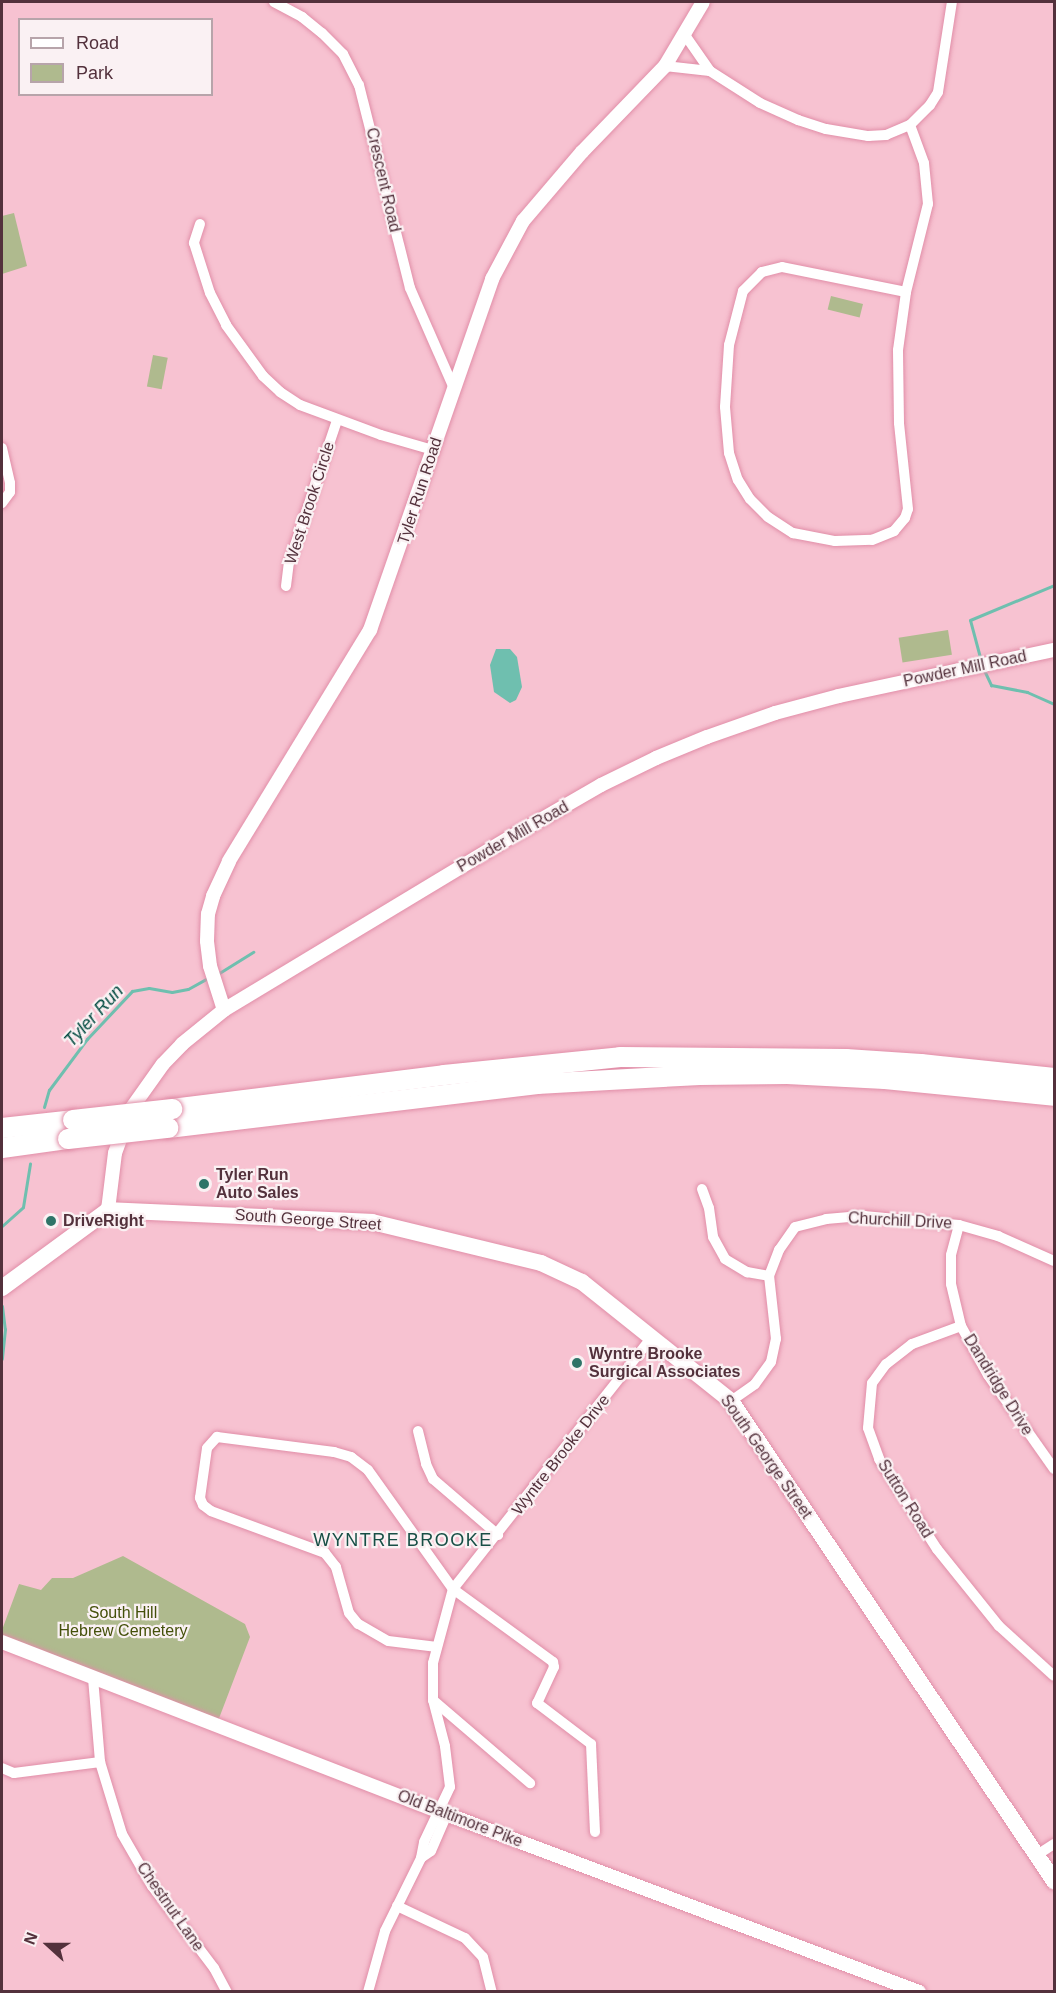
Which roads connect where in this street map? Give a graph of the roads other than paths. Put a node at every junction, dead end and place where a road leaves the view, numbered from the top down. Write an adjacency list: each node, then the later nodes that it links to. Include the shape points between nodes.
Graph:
1 (274, 2): 10 (street, Crescent Road, via 302,17 328,39 343,54 359,85 410,288)
2 (703, 2): 4 (street, Tyler Run Road)
3 (952, 2): 7 (street, via 938,92)
4 (685, 35): 5 (street, Tyler Run Road); 6 (street)
5 (665, 66): 6 (street); 10 (street, Tyler Run Road, via 582,152 523,221 492,279)
6 (710, 71): 7 (street, via 760,103 826,129 868,136 886,135)
7 (910, 125): 9 (street, via 924,163 928,204)
8 (200, 224): 11 (street, via 194,243 210,293 246,355 280,392)
9 (906, 292): 9 (street, via 897,374 909,498 905,518 894,531 872,540 817,540 793,533 750,499 738,480 729,453 729,345 739,301 753,278 782,267)
10 (454, 388): 13 (street, Tyler Run Road)
11 (337, 420): 13 (street); 15 (street, West Brook Circle, via 289,563)
12 (2, 448): 14 (street, via 10,492)
13 (434, 450): 17 (street, Tyler Run Road, via 370,630 229,861 213,896 207,941)
14 (2, 503)
15 (286, 586)
16 (1054, 650): 17 (street, Powder Mill Road, via 776,713 656,758 511,837)
17 (224, 1010): 25 (street, Powder Mill Road, via 163,1064 131,1109 115,1153)
18 (1054, 1078): 20 (highway, via 846,1059 620,1057 444,1075)
19 (1054, 1096): 20 (highway, via 885,1079 700,1075 537,1084)
20 (170, 1119): 22 (highway, bridge)
21 (2, 1128): 22 (highway)
22 (71, 1130): 23 (highway)
23 (2, 1148)
24 (702, 1189): 28 (street, via 710,1208 713,1237 725,1259 747,1272)
25 (108, 1210): 29 (main road); 31 (main road, South George Street, via 372,1221 541,1263 590,1289)
26 (959, 1225): 27 (street, Churchill Drive, via 998,1236); 28 (street, Churchill Drive, via 864,1216 815,1221 795,1227 779,1250); 30 (street, Dandridge Drive, via 951,1255 951,1284)
27 (1054, 1261)
28 (769, 1276): 32 (street, Churchill Drive, via 776,1339 771,1362 755,1384)
29 (2, 1288)
30 (961, 1326): 34 (street, Dandridge Drive, via 988,1375); 39 (street, Sutton Road, via 912,1344 886,1364 873,1383 868,1428 879,1459 937,1549 999,1626)
31 (652, 1337): 32 (main road, South George Street); 35 (street, Wyntre Brooke Drive)
32 (731, 1401): 48 (main road, South George Street)
33 (418, 1431): 35 (street, via 433,1479)
34 (1054, 1469)
35 (498, 1535): 36 (street, Wyntre Brooke Drive)
36 (453, 1590): 38 (street, Wyntre Brooke Drive); 38 (street, via 368,1470 351,1457 217,1437 207,1448 200,1498 203,1505 325,1553 336,1567 349,1613 369,1632 388,1641); 46 (street, via 553,1662 537,1703 591,1744)
37 (2, 1642): 40 (street, Old Baltimore Pike)
38 (437, 1647): 41 (street, Wyntre Brooke Drive)
39 (1054, 1677)
40 (93, 1678): 42 (street, Chestnut Lane); 45 (street, Old Baltimore Pike)
41 (433, 1700): 44 (street); 45 (street, Wyntre Brooke Drive, via 450,1774)
42 (100, 1762): 43 (street, via 14,1773); 51 (street, Chestnut Lane, via 122,1834 152,1886 214,1968)
43 (2, 1768)
44 (530, 1783)
45 (442, 1812): 50 (street, Wyntre Brooke Drive); 54 (street, Old Baltimore Pike)
46 (595, 1832)
47 (1054, 1844): 48 (street)
48 (1037, 1854): 49 (main road, South George Street)
49 (1054, 1881)
50 (397, 1906): 52 (street, Wyntre Brooke Drive, via 381,1941); 53 (street, via 465,1938 483,1957)
51 (227, 1992)
52 (368, 1992)
53 (492, 1992)
54 (919, 1992)

